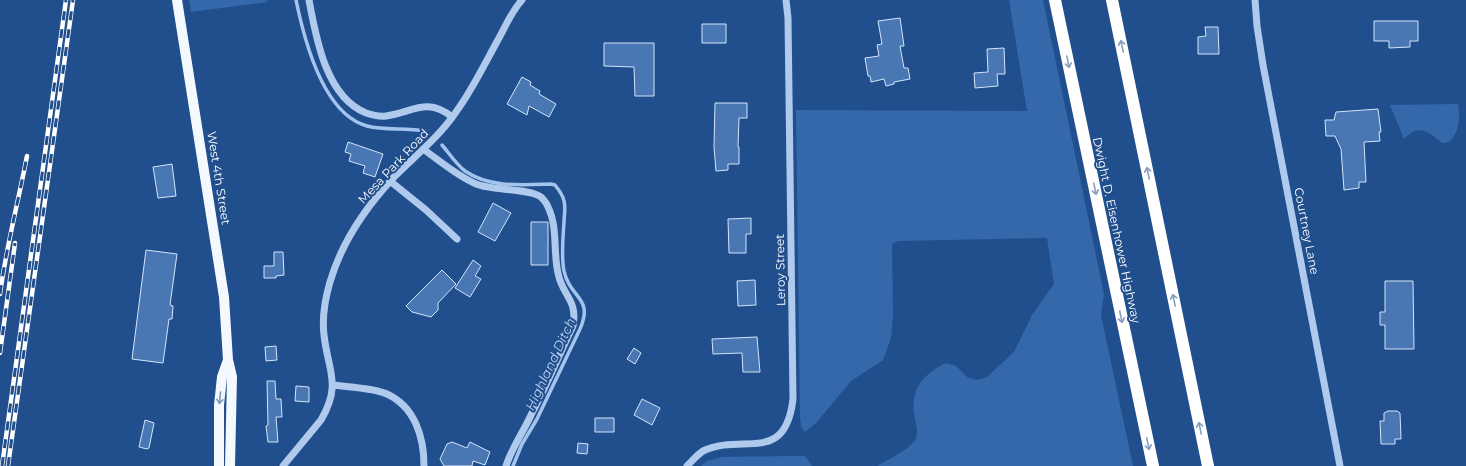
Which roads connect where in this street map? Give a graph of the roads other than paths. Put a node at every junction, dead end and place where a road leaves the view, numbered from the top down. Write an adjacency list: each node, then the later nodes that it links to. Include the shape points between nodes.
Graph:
1 (178, 0): 12 (main road, West 4th Street, via 224,297)
2 (309, 0): 8 (street, via 324,62 332,80 349,103 357,109 381,117 414,108 433,107)
3 (522, 0): 8 (street, Mesa Park Road, via 473,86)
4 (786, 0): 19 (street, Leroy Street, via 789,49 793,399 791,410 788,422 775,439 767,443 713,448 702,452)
5 (1055, 0): 20 (highway, Dwight D. Eisenhower Highway, one-way to 20)
6 (1112, 0): 21 (highway, one-way to 6)
7 (1254, 0): 22 (street, Courtney Lane, via 1263,65)
8 (452, 117): 9 (street, Mesa Park Road)
9 (423, 150): 10 (street, Mesa Park Road); 18 (street, via 474,183 488,188 541,197 552,217 558,273 564,290 573,304 573,326)
10 (390, 181): 11 (street); 13 (street, Mesa Park Road, via 352,229 330,282 325,307 324,334)
11 (457, 239)
12 (228, 360): 14 (main road, West 4th Street, one-way to 14, via 222,377 219,405); 15 (main road, West 4th Street, via 232,377)
13 (333, 385): 16 (street, Mesa Park Road, via 330,403 323,416); 17 (street, via 386,393 401,402 414,418 420,434)
14 (219, 466)
15 (230, 466)
16 (284, 466)
17 (424, 466)
18 (506, 466)
19 (687, 466)
20 (1153, 466)
21 (1208, 466)
22 (1340, 466)

